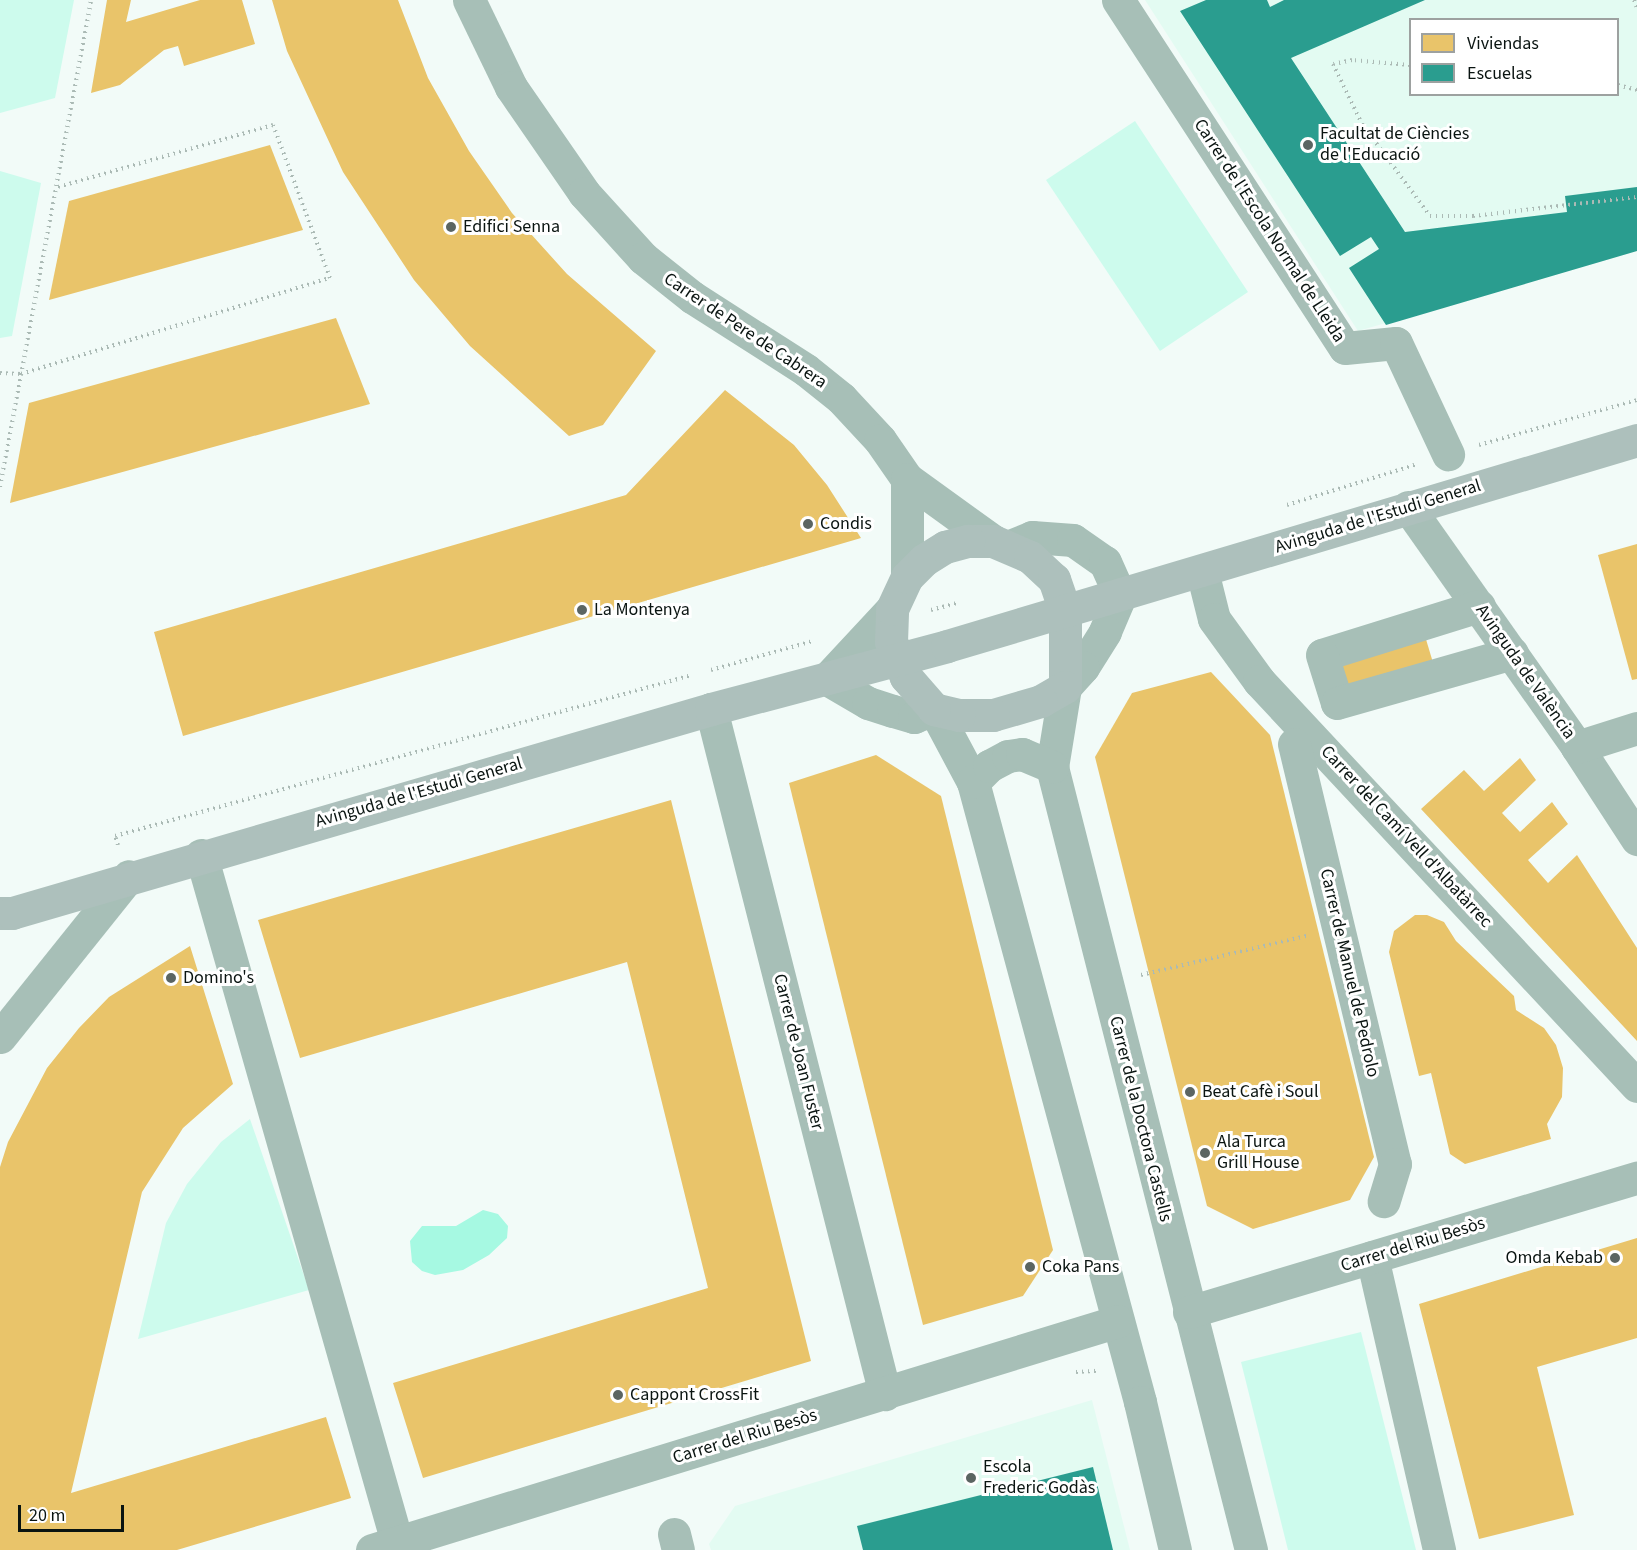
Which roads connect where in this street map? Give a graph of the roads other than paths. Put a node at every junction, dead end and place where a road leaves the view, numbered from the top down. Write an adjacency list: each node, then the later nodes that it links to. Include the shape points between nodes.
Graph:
1 (469, 0): 5 (street, Carrer de Pere de Cabrera, via 511,87 584,193 623,237 668,280 807,370 855,410)
2 (1118, 0): 4 (street, Carrer de l'Escola Normal de Lleida, via 1345,348 1396,343)
3 (1637, 440): 6 (main road, Avinguda de l'Estudi General)
4 (1448, 454)
5 (907, 480): 7 (street, Carrer de Pere de Cabrera); 9 (street)
6 (1408, 507): 8 (main road, Avinguda de l'Estudi General); 11 (street, Avinguda de València)
7 (1001, 544): 9 (main road, via 968,541 945,547 924,560); 10 (street, via 1032,537 1073,540 1105,562); 12 (main road, via 1030,557 1054,579)
8 (1202, 571): 10 (main road, Avinguda de l'Estudi General); 32 (street, Carrer del Camí Vell d'Albatàrrec, via 1214,619 1259,681)
9 (907, 578): 13 (main road)
10 (1120, 596): 12 (main road, Avinguda de l'Estudi General); 18 (street, via 1105,632 1083,668)
11 (1479, 606): 14 (street); 15 (street, Avinguda de València)
12 (1065, 611): 16 (main road, Avinguda de l'Estudi General); 18 (main road)
13 (891, 615): 16 (main road); 17 (street)
14 (1377, 638): 19 (street); 19 (street); 19 (street, via 1322,655 1337,703)
15 (1512, 653): 19 (street); 24 (street, Avinguda de València)
16 (897, 659): 17 (main road, Avinguda de l'Estudi General); 21 (main road, via 917,693)
17 (827, 679): 20 (main road, Avinguda de l'Estudi General); 21 (street, via 868,703 914,717)
18 (1065, 687): 21 (main road, via 1041,700 993,715 959,715); 25 (street, Carrer de la Doctora Castells)
19 (1391, 687)
20 (711, 709): 28 (main road, Avinguda de l'Estudi General); 38 (street, Carrer de Joan Fuster)
21 (934, 709): 26 (street)
22 (1637, 728): 24 (street)
23 (1294, 744): 34 (street, Carrer de Manuel de Pedrolo, via 1395,1164)
24 (1577, 747): 27 (street, Avinguda de València)
25 (1052, 767): 26 (street, via 1039,759 1015,755 989,766); 36 (street, Carrer de la Doctora Castells)
26 (973, 782): 37 (street)
27 (1637, 839)
28 (201, 855): 29 (main road, Avinguda de l'Estudi General); 39 (street)
29 (129, 876): 30 (main road, Avinguda de l'Estudi General); 31 (street)
30 (2, 911)
31 (0, 1037)
32 (1637, 1086)
33 (1637, 1178): 35 (street, Carrer del Riu Besòs)
34 (1384, 1202)
35 (1372, 1257): 36 (street, Carrer del Riu Besòs); 42 (street)
36 (1189, 1312): 41 (street, Carrer de la Doctora Castells)
37 (1118, 1321): 38 (street, Carrer del Riu Besòs); 40 (street)
38 (885, 1394): 39 (street, Carrer del Riu Besòs)
39 (385, 1546)
40 (1174, 1550)
41 (1251, 1550)
42 (1439, 1550)

